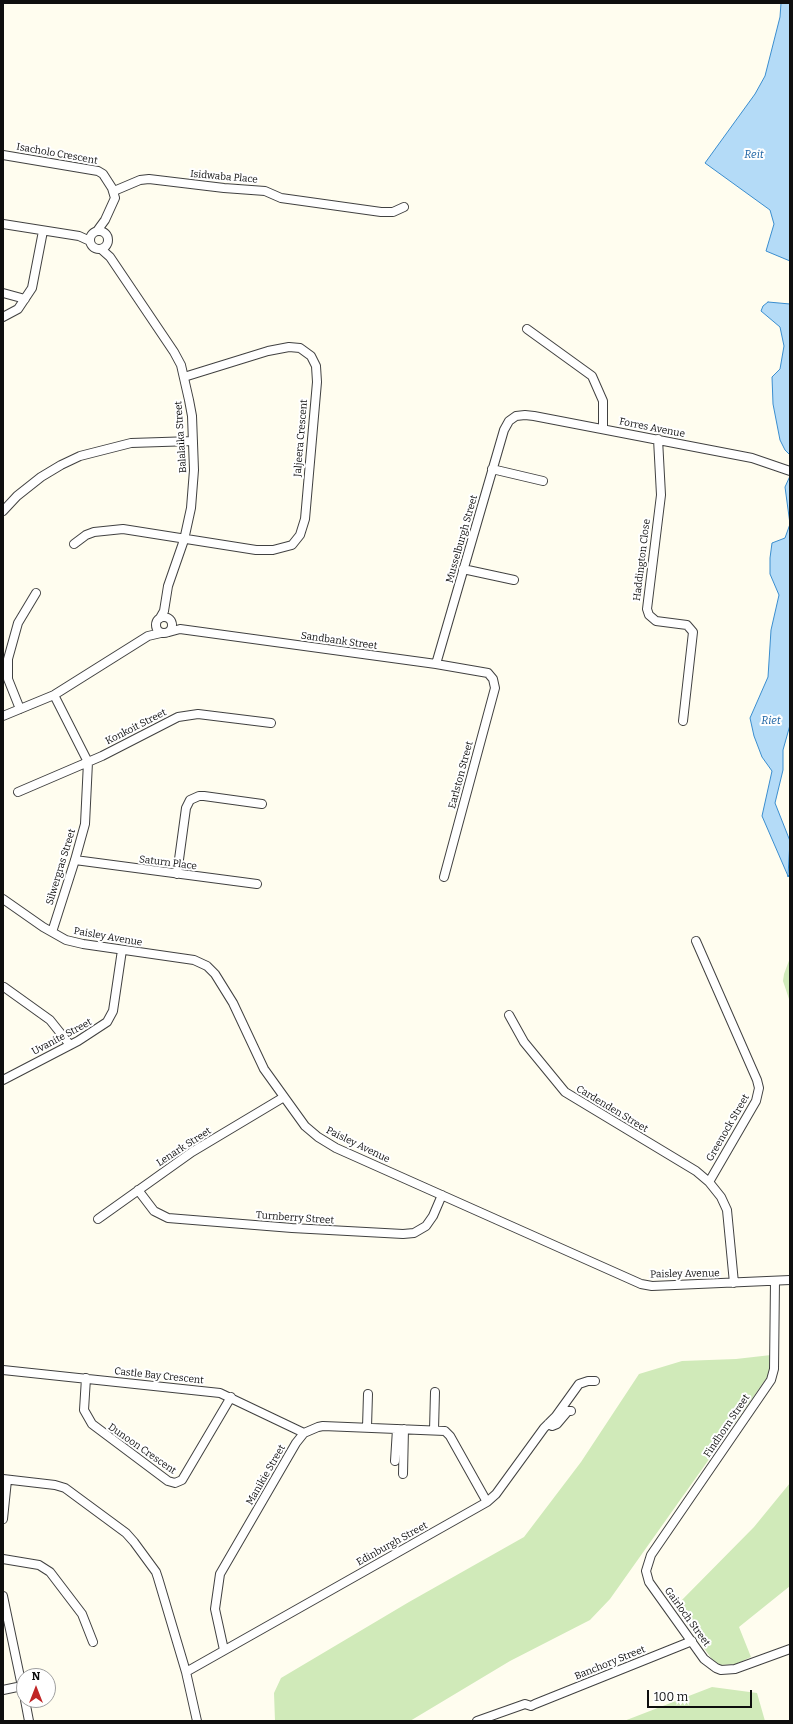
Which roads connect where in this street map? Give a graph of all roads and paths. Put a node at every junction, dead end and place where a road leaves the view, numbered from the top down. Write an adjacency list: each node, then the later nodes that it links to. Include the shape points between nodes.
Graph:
1 (3, 155): 2 (street, Isacholo Crescent, via 98,171 107,178)
2 (114, 191): 3 (street, Isidwaba Place, via 149,179 265,191 281,198 381,212 393,212); 6 (street, via 114,202)
3 (404, 207)
4 (3, 224): 5 (street)
5 (43, 231): 6 (street, via 79,236); 11 (street, via 34,285)
6 (96, 235): 7 (street, Balalaika Street, via 108,238); 8 (street, Balalaika Street, via 94,248)
7 (108, 244): 8 (street); 9 (street, Balalaika Street)
8 (101, 250): 9 (street, Balalaika Street)
9 (110, 257): 14 (street, Balalaika Street, via 174,352)
10 (3, 293): 11 (street)
11 (25, 299): 12 (street, via 18,308)
12 (3, 317)
13 (527, 329): 16 (street, via 592,376 603,401)
14 (184, 377): 18 (street, Balalaika Street); 23 (street, Jaljeera Crescent, via 289,347 300,348 308,353 316,369 305,519 296,541 286,547 266,550)
15 (509, 421): 16 (street, Forres Avenue, via 516,416 525,415); 19 (street, Musselburgh Street)
16 (603, 429): 17 (street, Forres Avenue)
17 (658, 439): 20 (street, Forres Avenue, via 752,458); 37 (street, Haddington Close, via 661,495 646,609 656,621 687,626 693,632)
18 (194, 441): 22 (street, via 136,442 80,456 41,477); 23 (street, Balalaika Street, via 194,482)
19 (492, 469): 21 (street); 25 (street, Musselburgh Street)
20 (790, 471)
21 (543, 481)
22 (3, 511)
23 (184, 540): 24 (street, via 132,529 116,529 94,532); 28 (street, Balalaika Street, via 168,586)
24 (74, 544)
25 (463, 569): 26 (street); 32 (street, Musselburgh Street)
26 (514, 580)
27 (36, 593): 35 (street, via 18,623 8,659 8,679)
28 (164, 618): 29 (street); 30 (street, via 172,627); 30 (street, via 157,629); 31 (street, Balalaika Street)
29 (180, 629): 30 (street, Sandbank Street); 32 (street, Sandbank Street)
30 (165, 632): 31 (street, Balalaika Street)
31 (148, 636): 34 (street, Balalaika Street)
32 (436, 664): 33 (street, Sandbank Street, via 483,671)
33 (493, 679): 44 (street, Earlston Street, via 495,688)
34 (54, 695): 35 (street, Balalaika Street); 39 (street, Silwergras Street)
35 (20, 709): 36 (street, Balalaika Street)
36 (3, 716)
37 (683, 721)
38 (271, 723): 39 (street, Konkoit Street, via 198,714 185,715)
39 (88, 762): 40 (street, Konkoit Street); 42 (street, Silwergras Street, via 85,824)
40 (18, 792)
41 (262, 804): 43 (street, via 204,796 190,800 186,808)
42 (75, 860): 43 (street, Saturn Place); 47 (street, Silwergras Street)
43 (177, 874): 45 (street, Saturn Place)
44 (444, 877)
45 (257, 884)
46 (3, 898): 47 (street, Paisley Avenue)
47 (52, 932): 49 (street, Paisley Avenue, via 66,940)
48 (696, 941): 55 (street, Greenock Street, via 759,1088 756,1101)
49 (122, 950): 52 (street, Uvanite Street, via 110,1018 102,1027); 54 (street, Paisley Avenue, via 194,960 212,970 236,1007 260,1063)
50 (4, 987): 52 (street, via 50,1020)
51 (509, 1015): 55 (street, Cardenden Street, via 524,1042 565,1092 696,1171)
52 (70, 1045): 53 (street, Uvanite Street)
53 (3, 1080)
54 (284, 1097): 56 (street, Lenark Street, via 192,1152); 57 (street, Paisley Avenue, via 308,1129 326,1143)
55 (709, 1182): 61 (street, via 726,1206)
56 (138, 1190): 57 (street, Turnberry Street, via 154,1211 168,1218 403,1234 414,1233 426,1226); 58 (street, Lenark Street)
57 (442, 1195): 61 (street, Paisley Avenue, via 642,1284 652,1286)
58 (98, 1219)
59 (790, 1280): 60 (street, Paisley Avenue)
60 (775, 1281): 61 (street, Paisley Avenue); 80 (street, Findhorn Street, via 774,1369 771,1380 651,1555)
61 (734, 1283)
62 (3, 1370): 63 (street, Castle Bay Crescent)
63 (86, 1378): 67 (street, Castle Bay Crescent, via 218,1393); 67 (street, Dunoon Crescent, via 85,1414 92,1424 174,1483 182,1480)
64 (595, 1381): 69 (street, Edinburgh Street, via 579,1384 556,1416)
65 (435, 1392): 72 (street)
66 (368, 1394): 70 (street)
67 (231, 1397): 73 (street, Castle Bay Crescent)
68 (571, 1411): 69 (street, via 568,1411 558,1424)
69 (546, 1425): 77 (street, Edinburgh Street, via 496,1494)
70 (367, 1428): 71 (street); 73 (street, via 320,1426)
71 (400, 1429): 72 (street); 74 (street); 75 (street)
72 (434, 1430): 77 (street, via 445,1431 449,1435)
73 (304, 1433): 86 (street, Manikie Street, via 220,1574 214,1610)
74 (395, 1461)
75 (403, 1474)
76 (5, 1480): 78 (street); 88 (street, via 65,1488 131,1538 156,1572)
77 (487, 1502): 86 (street, Edinburgh Street)
78 (3, 1519)
79 (3, 1559): 84 (street, via 39,1565 50,1572 82,1614)
80 (646, 1568): 83 (street, Gairloch Street, via 649,1582)
81 (3, 1596): 82 (street)
82 (6, 1623): 87 (street)
83 (692, 1641): 85 (street, Gairloch Street, via 707,1662 721,1670 735,1669); 91 (street, Banchory Street)
84 (93, 1642)
85 (790, 1649)
86 (224, 1650): 88 (street)
87 (17, 1668)
88 (186, 1672): 94 (street)
89 (16, 1687): 90 (street)
90 (3, 1690)
91 (533, 1705): 95 (street, via 525,1704); 96 (street)
92 (27, 1708): 93 (street)
93 (29, 1721)
94 (197, 1721)
95 (477, 1721)
96 (493, 1721)

